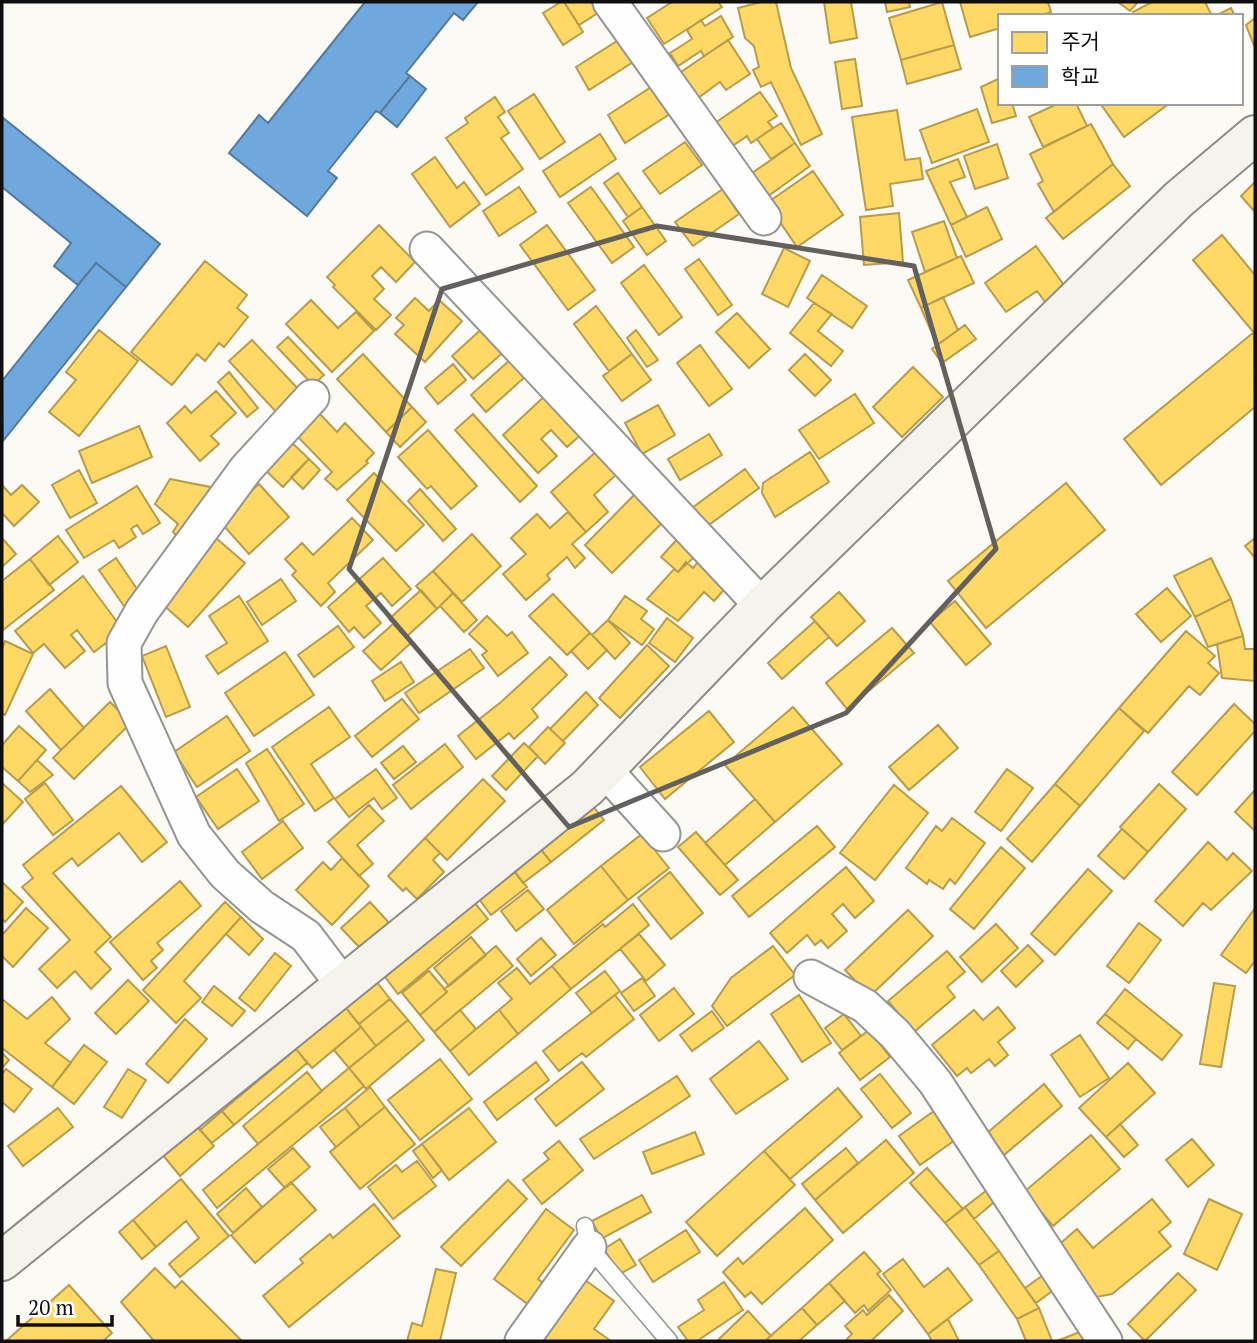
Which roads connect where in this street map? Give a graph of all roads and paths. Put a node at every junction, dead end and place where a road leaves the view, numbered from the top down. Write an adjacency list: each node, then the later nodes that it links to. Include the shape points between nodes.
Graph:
1 (610, 2): 3 (street)
2 (1255, 135): 6 (street, via 1179,199)
3 (764, 218)
4 (426, 249): 6 (street)
5 (312, 397): 10 (street, via 246,470 142,611 124,643 125,683 194,835 225,874 262,907 306,936)
6 (762, 606): 7 (street)
7 (605, 771): 8 (street); 10 (street)
8 (663, 834)
9 (811, 977): 15 (street, via 864,1006 895,1034 935,1082)
10 (343, 985): 12 (street)
11 (587, 1237): 13 (street); 14 (lane)
12 (2, 1261)
13 (522, 1341)
14 (669, 1341)
15 (1105, 1341)

